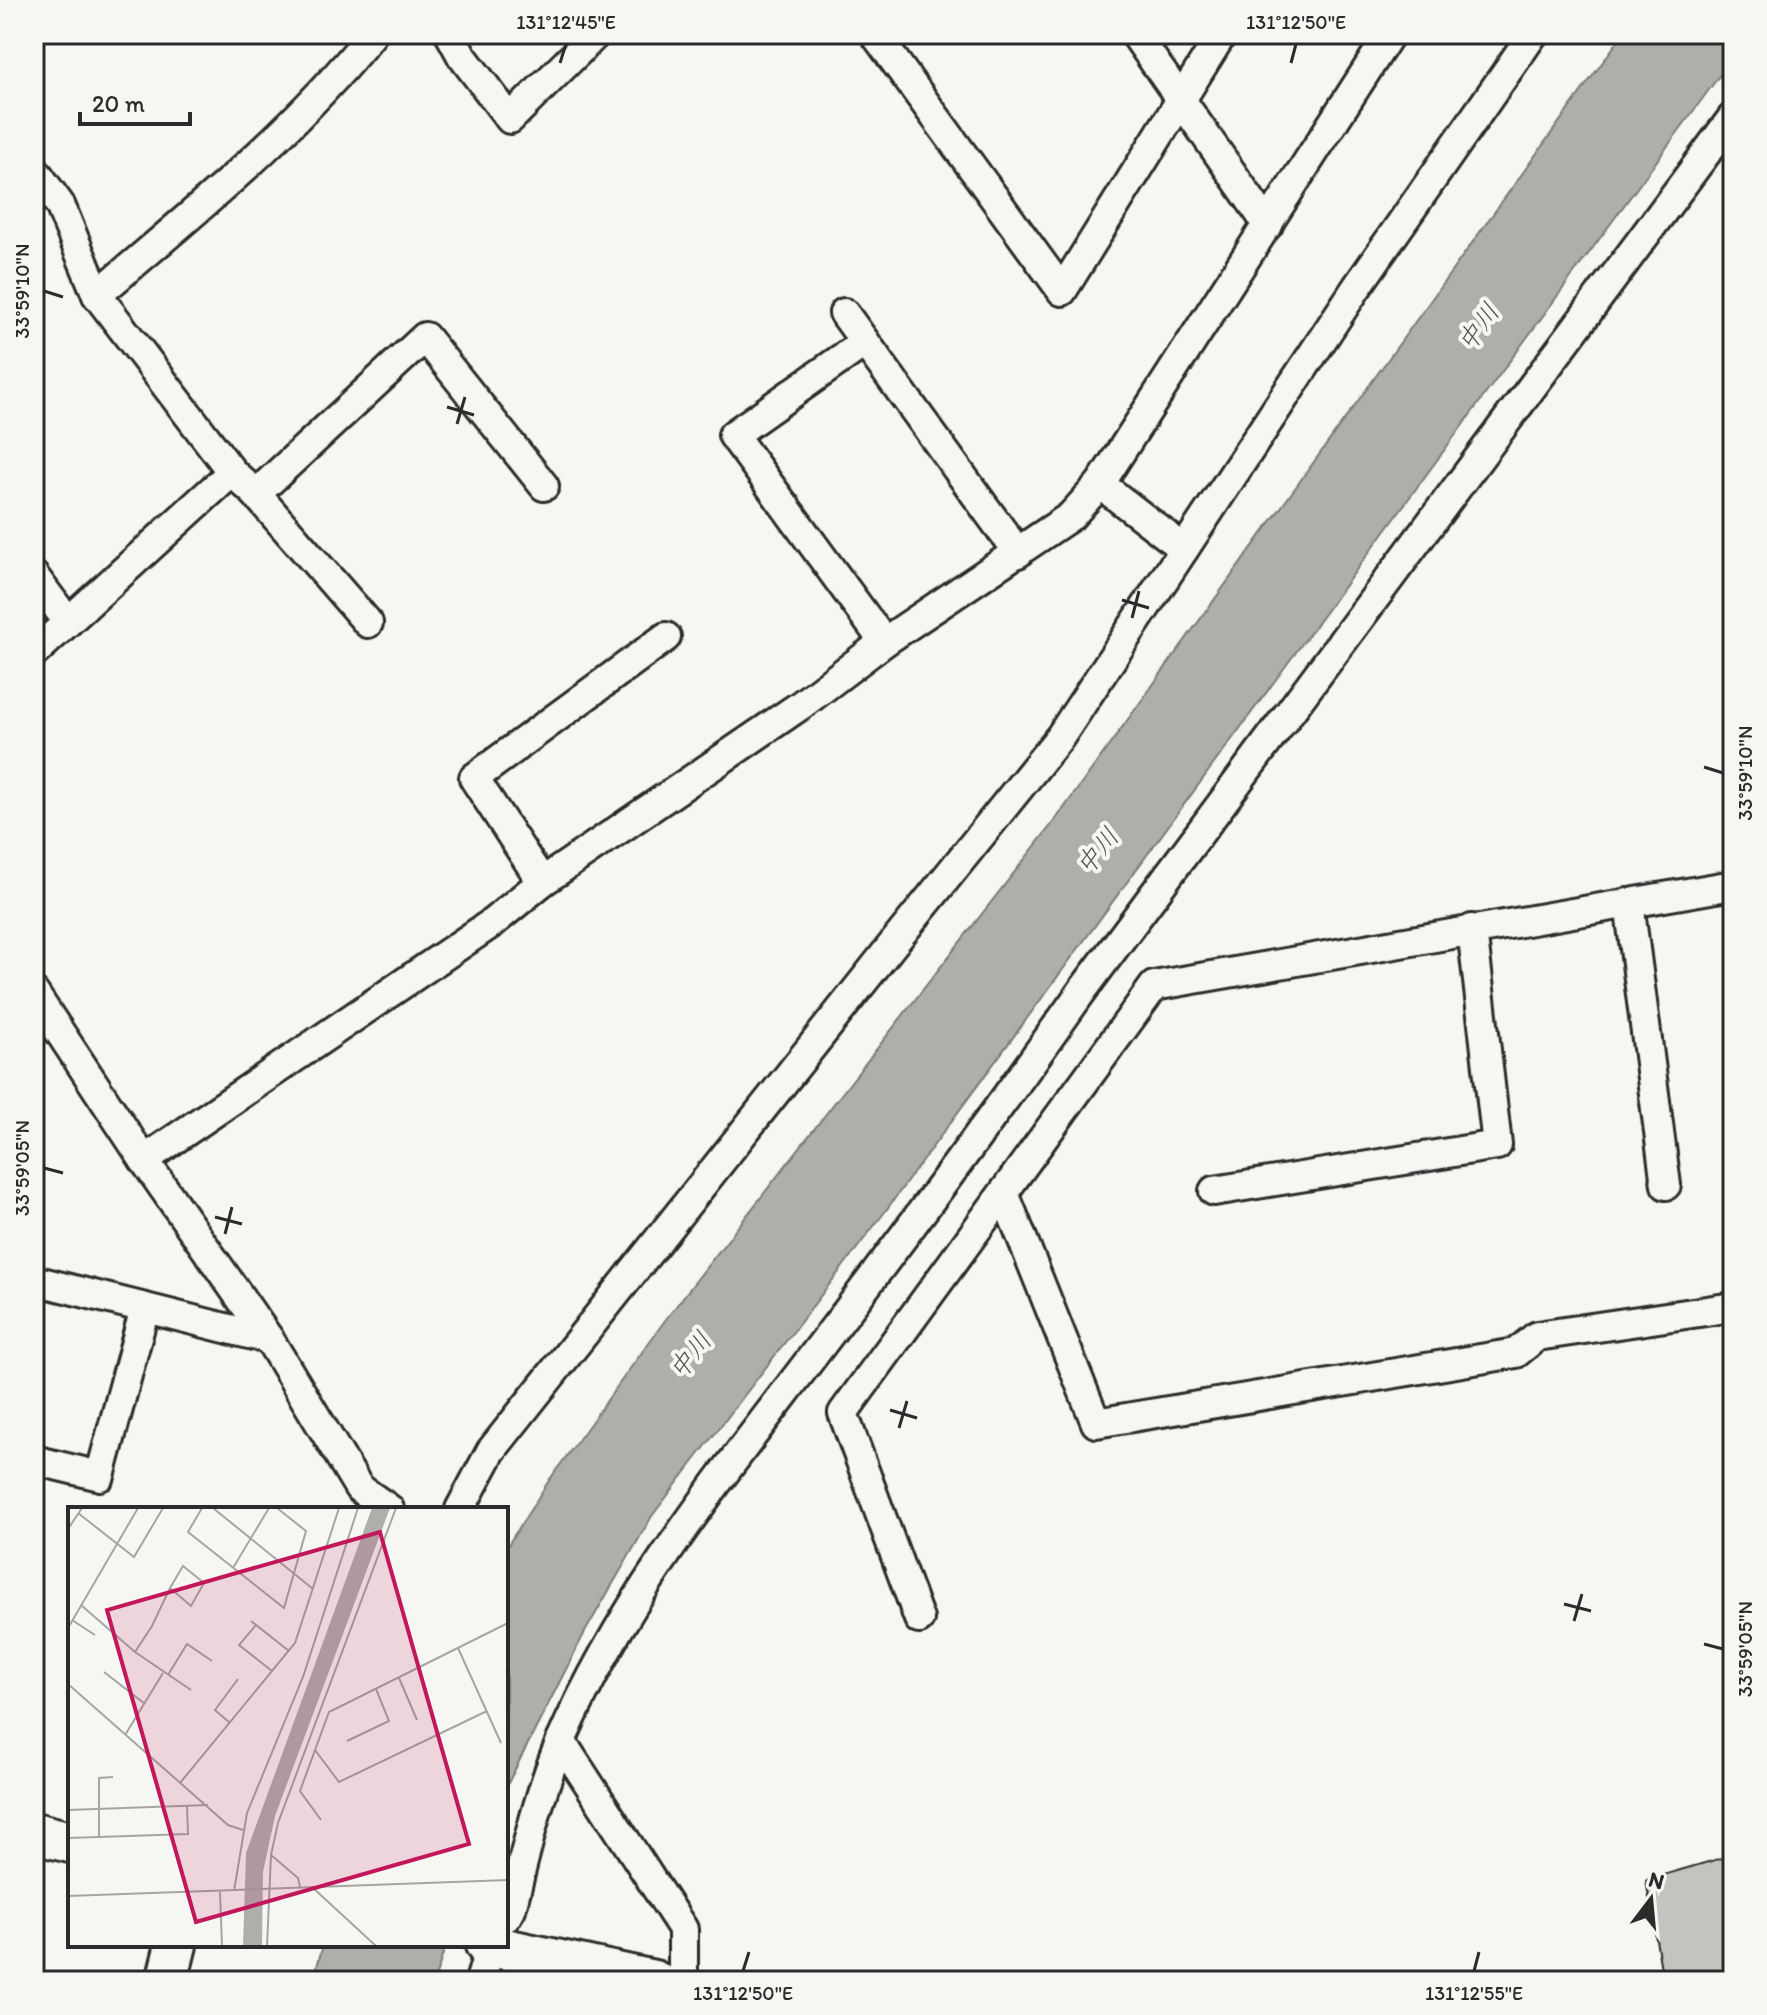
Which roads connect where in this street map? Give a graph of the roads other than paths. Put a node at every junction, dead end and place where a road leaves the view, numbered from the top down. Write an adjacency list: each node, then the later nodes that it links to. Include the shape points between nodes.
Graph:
1 (372, 34): 13 (street, via 244,169)
2 (450, 34): 3 (street, via 510,119)
3 (596, 34)
4 (875, 34): 9 (street, via 1062,291)
5 (1135, 34): 9 (street)
6 (1222, 34): 9 (street)
7 (1390, 34): 12 (street)
8 (1533, 34): 20 (street)
9 (1181, 100): 12 (street)
10 (1733, 117): 45 (street, via 978,1138 704,1497 610,1641)
11 (34, 169): 13 (street, via 60,205)
12 (1268, 225): 17 (street)
13 (97, 295): 16 (street)
14 (844, 313): 15 (street)
15 (865, 342): 21 (street); 26 (street, via 733,435)
16 (232, 472): 19 (street); 23 (street)
17 (1100, 484): 20 (street); 21 (street, via 1071,516)
18 (544, 486): 19 (street, via 425,337)
19 (256, 494): 24 (street)
20 (1184, 549): 43 (street, via 1060,737 491,1451)
21 (1018, 553): 26 (street)
22 (34, 576): 23 (street)
23 (68, 622): 27 (street)
24 (368, 623)
25 (666, 637): 28 (street, via 474,778)
26 (884, 642): 28 (street)
27 (34, 653)
28 (542, 882): 33 (street, via 492,923)
29 (1733, 885): 30 (street)
30 (1629, 903): 31 (street); 34 (street)
31 (1472, 929): 35 (street, via 1497,1145); 36 (street, via 1154,986)
32 (34, 993): 33 (street)
33 (144, 1160): 40 (street)
34 (1666, 1185)
35 (1214, 1191)
36 (1004, 1193): 38 (street, via 1096,1423 1516,1353 1537,1336); 44 (street, via 843,1413)
37 (34, 1280): 39 (street)
38 (1733, 1307)
39 (145, 1308): 40 (street); 41 (street, via 100,1476)
40 (269, 1339): 42 (street, via 359,1488)
41 (34, 1460)
42 (386, 1507)
43 (461, 1507)
44 (919, 1619)
45 (561, 1741): 48 (street); 55 (street, via 683,1929)
46 (34, 1833): 47 (street)
47 (68, 1842)
48 (508, 1914)
49 (176, 1947): 52 (street)
50 (488, 1947): 53 (street)
51 (498, 1947): 54 (street)
52 (167, 1981)
53 (480, 1981)
54 (654, 1981)
55 (683, 1981)

